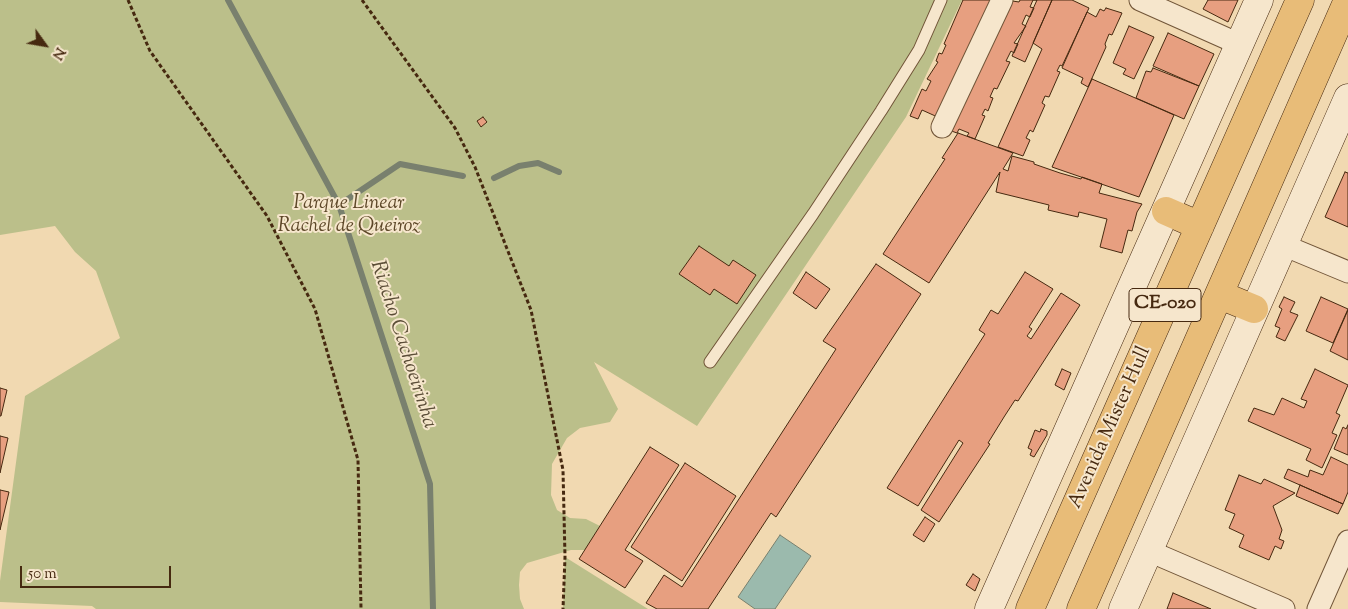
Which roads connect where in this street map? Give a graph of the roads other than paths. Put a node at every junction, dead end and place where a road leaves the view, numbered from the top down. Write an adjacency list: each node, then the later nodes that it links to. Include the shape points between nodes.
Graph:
1 (941, 0): 16 (lane, via 918,50 881,111)
2 (1002, 0): 9 (street)
3 (1140, 0): 7 (street)
4 (1259, 0): 7 (main road, Avenida Mister Hull)
5 (1300, 0): 11 (highway, Avenida Mister Hull / CE-020)
6 (1348, 0): 14 (highway, CE-020)
7 (1239, 44): 10 (main road, Avenida Mister Hull)
8 (1348, 98): 12 (main road)
9 (942, 127)
10 (1166, 211): 11 (highway); 19 (main road, Avenida Mister Hull)
11 (1200, 226): 20 (highway, Avenida Mister Hull / CE-020)
12 (1283, 245): 13 (street); 15 (main road)
13 (1348, 272)
14 (1220, 294): 15 (highway); 21 (highway, CE-020)
15 (1254, 309): 18 (main road)
16 (710, 362)
17 (1348, 541): 24 (street)
18 (1149, 551): 22 (main road); 23 (street)
19 (989, 609)
20 (1030, 609)
21 (1081, 609)
22 (1123, 609)
23 (1284, 609)
24 (1318, 609)

